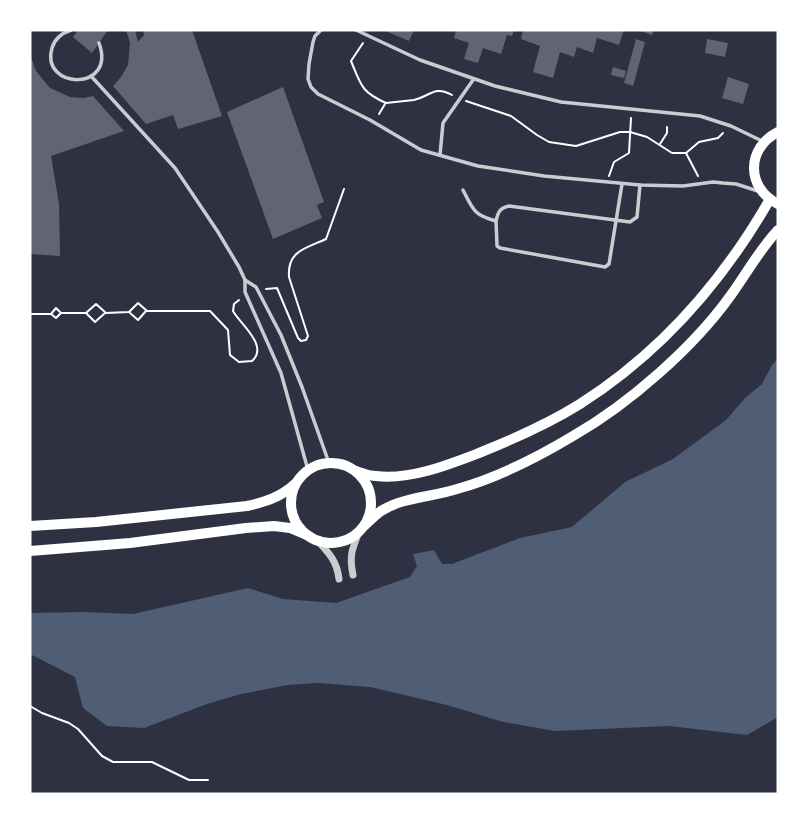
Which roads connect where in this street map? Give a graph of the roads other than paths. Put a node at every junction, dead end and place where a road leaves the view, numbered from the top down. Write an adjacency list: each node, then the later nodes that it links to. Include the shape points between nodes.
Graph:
1 (71, 30): 5 (lane, via 53,45 53,65 67,79)
2 (321, 30): 9 (lane, via 315,36 309,64 311,87 421,150)
3 (356, 30): 6 (lane)
4 (99, 43): 5 (lane, via 102,59)
5 (91, 76): 17 (lane, via 174,168)
6 (473, 79): 8 (lane, via 561,102 700,117 731,125); 9 (lane, via 443,123)
7 (778, 132): 8 (main road)
8 (764, 142): 13 (main road, via 754,169 756,181)
9 (440, 155): 10 (lane, via 503,171)
10 (622, 184): 11 (lane); 14 (lane)
11 (640, 185): 13 (lane, via 736,184); 14 (lane, via 635,220)
12 (463, 190): 15 (lane, via 473,211)
13 (770, 199): 20 (main road, via 723,273 682,320 633,365 580,404 524,435 433,469 388,477)
14 (616, 220): 15 (lane, via 509,206 499,211); 15 (lane, via 605,267 500,248)
15 (496, 221)
16 (778, 230): 23 (main road, via 710,321 626,400 519,465 458,489 389,507)
17 (245, 280): 18 (lane, via 259,291 288,352); 19 (lane, via 245,292 281,373)
18 (329, 463): 19 (main road); 20 (main road)
19 (308, 470): 21 (main road)
20 (356, 471): 23 (main road, via 371,498)
21 (295, 484): 22 (main road, via 284,494 247,506); 24 (main road, via 291,509 295,522)
22 (30, 526)
23 (362, 529): 24 (main road, via 343,541 325,543); 26 (street, via 350,558)
24 (313, 538): 25 (main road, via 274,526); 27 (street, via 336,562)
25 (30, 551)
26 (353, 575)
27 (339, 579)

